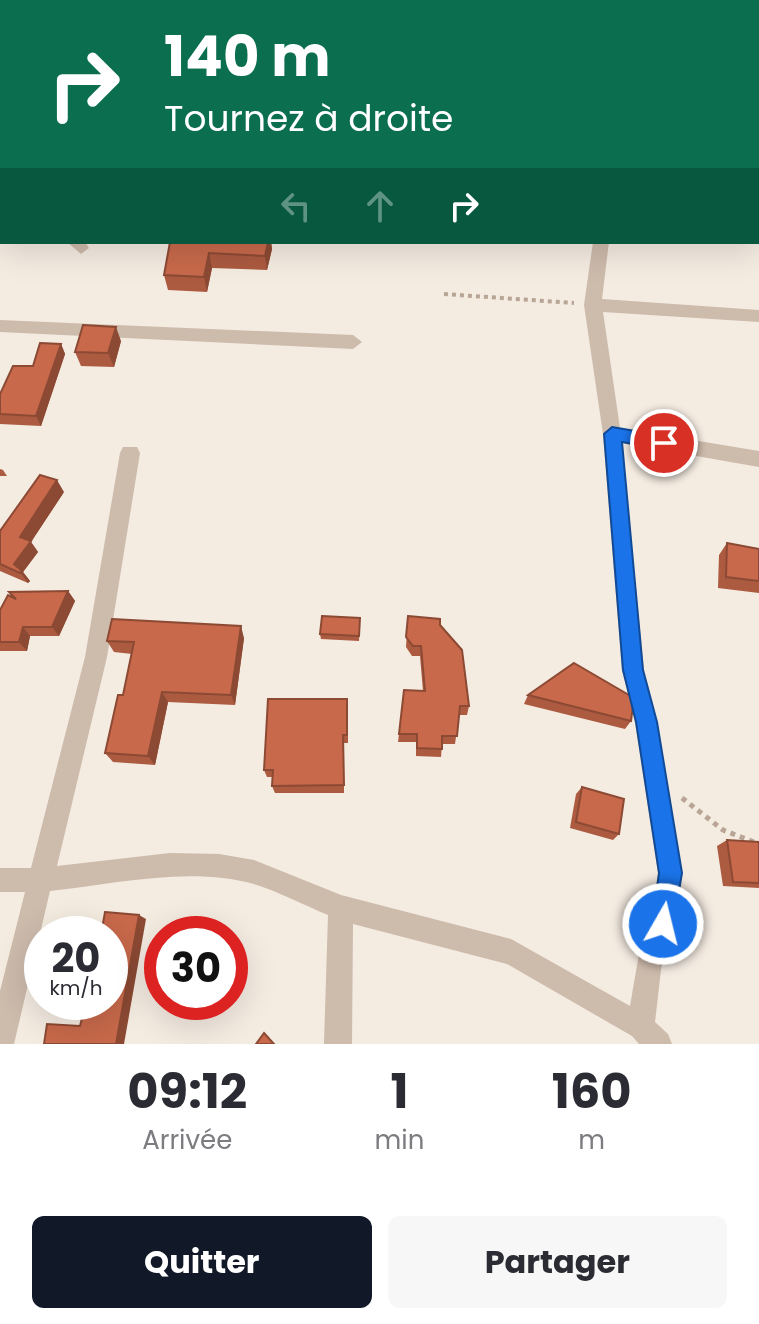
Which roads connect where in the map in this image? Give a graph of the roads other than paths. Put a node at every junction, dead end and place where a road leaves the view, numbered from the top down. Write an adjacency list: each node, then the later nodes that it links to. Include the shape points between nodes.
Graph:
1 (601, 244): 2 (street)
2 (593, 305): 3 (street); 6 (street)
3 (759, 316)
4 (0, 326): 5 (street)
5 (353, 342)
6 (612, 434): 8 (street); 12 (street, via 633,670 670,873 663,924 648,970)
7 (130, 453): 10 (street, via 96,657)
8 (759, 459)
9 (0, 880): 10 (street)
10 (40, 880): 11 (street, via 170,865 219,866 254,872); 13 (street)
11 (341, 908): 12 (street, via 511,952); 14 (street)
12 (649, 1036)
13 (0, 1044)
14 (338, 1044)

